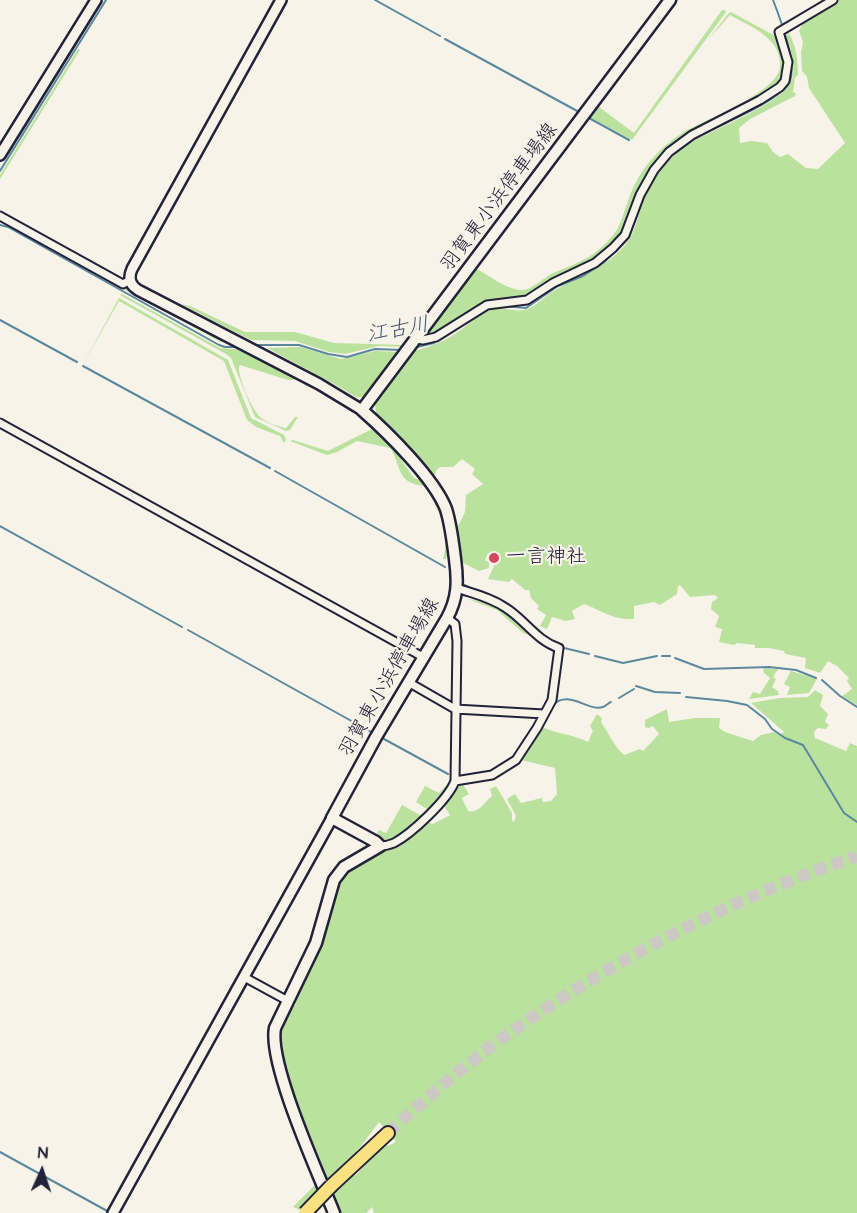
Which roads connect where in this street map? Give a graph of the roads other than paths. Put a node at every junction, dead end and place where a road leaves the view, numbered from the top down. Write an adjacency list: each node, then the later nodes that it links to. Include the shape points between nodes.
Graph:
1 (96, 0): 5 (street)
2 (281, 0): 7 (street, via 132,269)
3 (670, 0): 8 (main road, 羽賀東小浜停車場線)
4 (833, 0): 8 (street, via 779,32 788,62 785,81 760,100 692,135 669,152 644,188 625,235 603,258 527,300 487,305 435,337)
5 (0, 155)
6 (0, 216): 7 (street, via 123,284)
7 (130, 280): 9 (street, via 138,290)
8 (411, 346): 9 (main road, 羽賀東小浜停車場線)
9 (362, 410): 11 (main road, 羽賀東小浜停車場線, via 440,497 451,529)
10 (0, 423): 13 (street)
11 (457, 588): 12 (main road, 羽賀東小浜停車場線); 16 (street, via 508,608 546,643 559,648 554,693)
12 (447, 618): 13 (main road, 羽賀東小浜停車場線); 15 (street, via 454,624 457,641)
13 (423, 657): 14 (main road, 羽賀東小浜停車場線)
14 (408, 682): 15 (street); 18 (main road, 羽賀東小浜停車場線)
15 (455, 709): 16 (street); 17 (street)
16 (544, 714): 17 (street, via 511,764 486,777)
17 (455, 781): 19 (street, via 448,794 402,838)
18 (332, 818): 19 (main road); 20 (street)
19 (380, 846): 21 (main road, via 338,874 316,943)
20 (244, 977): 21 (street); 23 (street)
21 (288, 1001): 25 (main road, via 274,1028 275,1053)
22 (388, 1133): 24 (highway, bridge)
23 (113, 1213)
24 (305, 1213)
25 (334, 1213)

